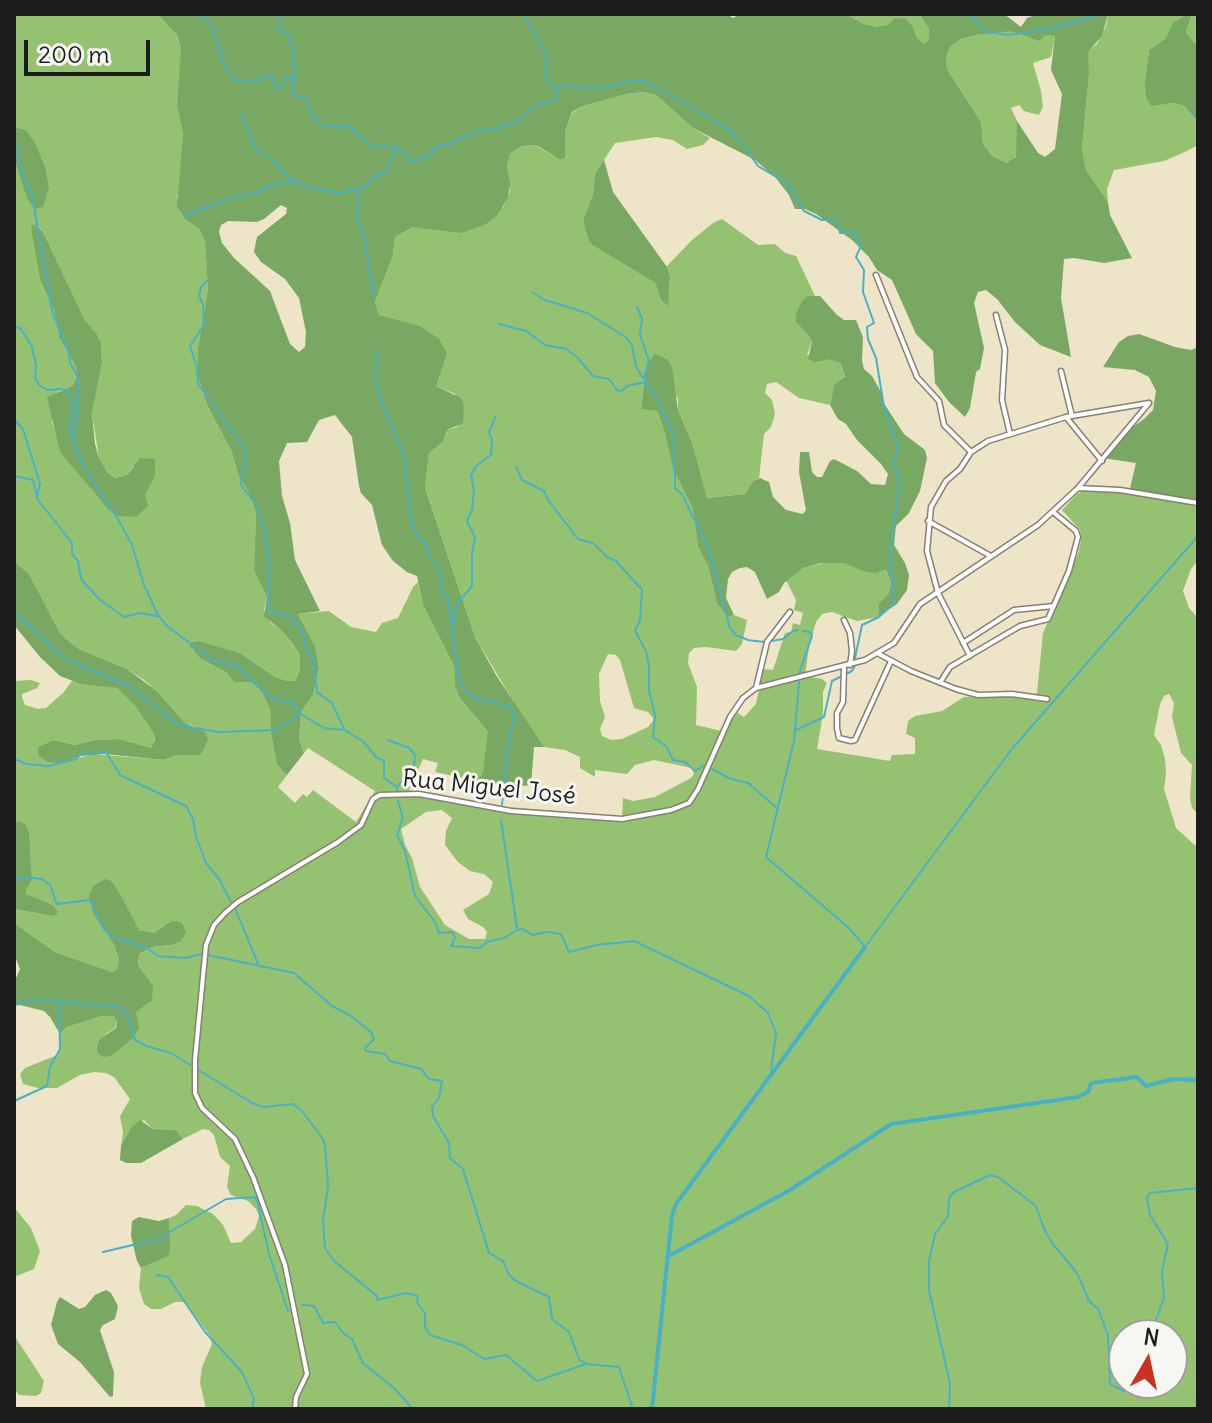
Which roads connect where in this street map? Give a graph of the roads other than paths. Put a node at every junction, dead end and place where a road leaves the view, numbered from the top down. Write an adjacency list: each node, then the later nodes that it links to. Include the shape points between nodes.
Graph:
1 (876, 275): 6 (street, via 917,377 939,401 944,425)
2 (996, 315): 5 (street, via 1005,350 1002,400)
3 (1061, 371): 4 (street)
4 (1069, 416): 5 (street); 7 (street); 7 (street, via 1149,403)
5 (1010, 434): 6 (street)
6 (971, 452): 11 (street, via 946,481)
7 (1102, 461): 8 (street)
8 (1078, 488): 9 (street); 10 (street)
9 (1198, 503)
10 (1053, 512): 12 (street); 14 (street, via 1078,537)
11 (928, 521): 12 (street); 13 (street, via 927,551)
12 (991, 555): 13 (street)
13 (938, 593): 17 (street); 18 (street, via 920,604 894,643)
14 (1054, 606): 17 (street, via 1014,610); 19 (street, via 1048,619 1020,626)
15 (790, 612): 23 (street, via 767,642)
16 (844, 620): 21 (street, via 850,633)
17 (963, 643): 19 (street)
18 (877, 653): 20 (street); 21 (street)
19 (970, 656): 22 (street, via 950,667)
20 (891, 661): 21 (street, via 851,741 839,738 837,728); 22 (street)
21 (847, 666): 23 (street)
22 (941, 681): 24 (street, via 978,695)
23 (756, 688): 25 (street, Rua Miguel José, via 736,707 689,803 622,819 511,811 419,794 380,795 361,825 238,902 214,925 206,945 195,1093 202,1108 235,1139 285,1265 307,1374)
24 (1047, 699)
25 (295, 1409)

